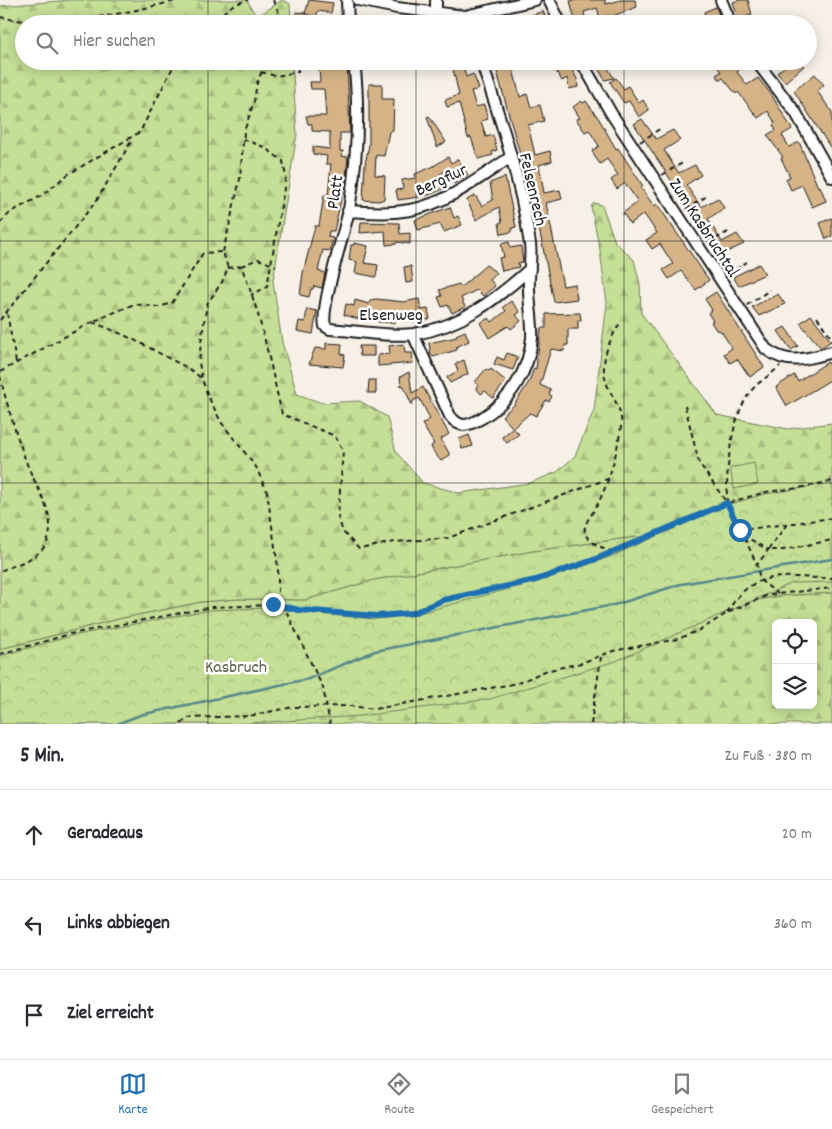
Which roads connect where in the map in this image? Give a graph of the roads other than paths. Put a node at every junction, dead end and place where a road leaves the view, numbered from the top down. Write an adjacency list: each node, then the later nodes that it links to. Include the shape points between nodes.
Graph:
1 (347, 0): 8 (street)
2 (358, 0): 7 (street)
3 (436, 0): 7 (street)
4 (535, 0): 10 (street)
5 (549, 0): 11 (street)
6 (721, 0): 12 (street)
7 (436, 13): 9 (street)
8 (348, 15)
9 (445, 15)
10 (483, 15)
11 (556, 15)
12 (727, 15)
13 (354, 70): 19 (street, Platt, via 357,135)
14 (483, 70): 17 (street, Felsenrech)
15 (587, 70): 23 (street, Zum Kasbruchtal, via 766,349 783,360)
16 (763, 70): 18 (street, via 796,113)
17 (511, 157): 19 (street, Bergflur, via 454,195 432,204 386,213); 20 (street, Felsenrech, via 530,244)
18 (832, 177)
19 (348, 211): 21 (street, Platt, via 328,294)
20 (530, 269): 22 (street, Elsenweg, via 493,300 466,317 438,329); 22 (street, Felsenrech, via 532,327 529,355 516,387 493,412 473,423 456,424)
21 (325, 326): 22 (street, Elsenweg, via 372,333)
22 (413, 334)
23 (832, 352)

